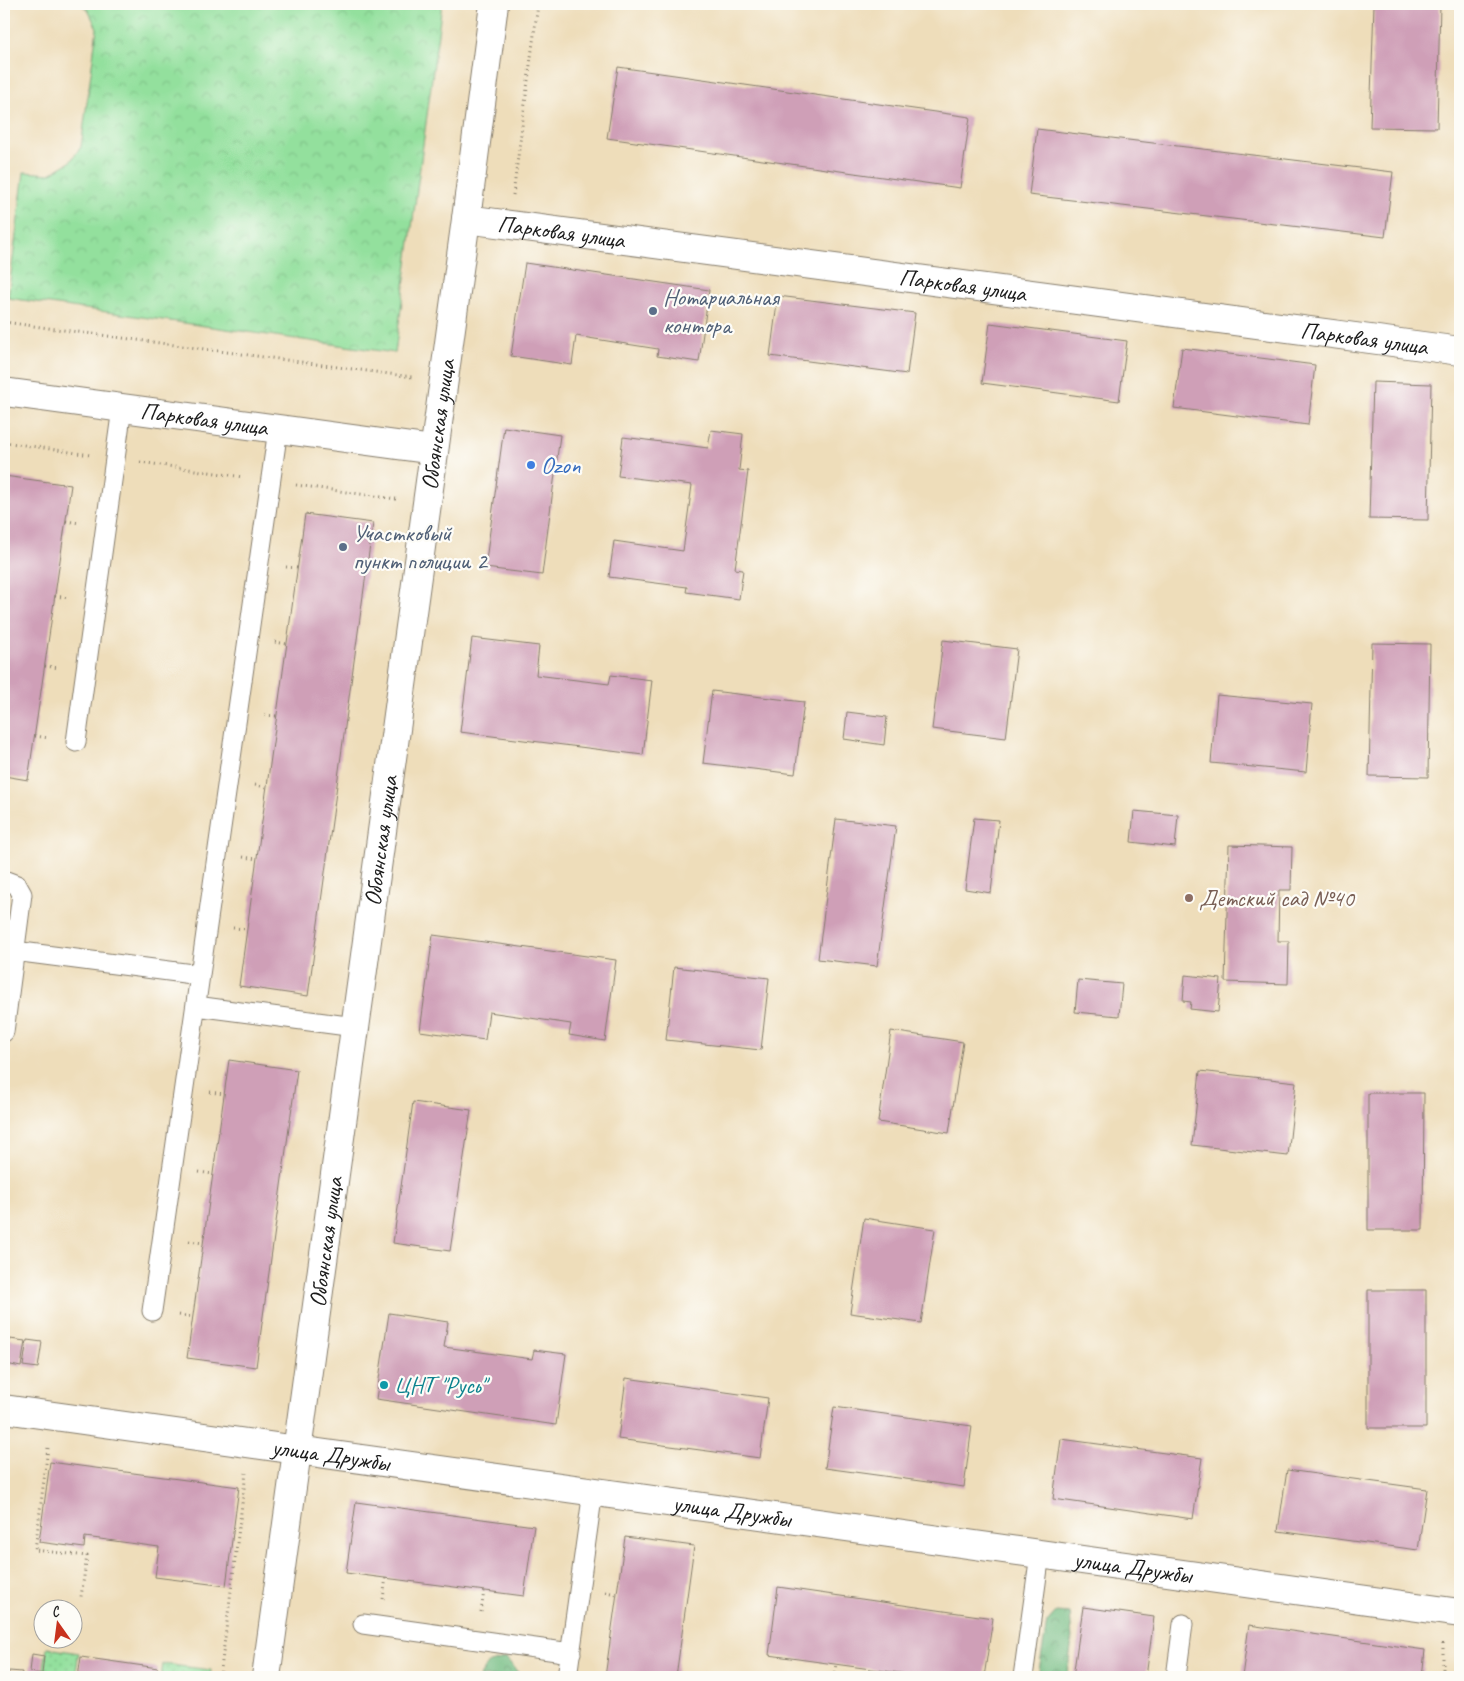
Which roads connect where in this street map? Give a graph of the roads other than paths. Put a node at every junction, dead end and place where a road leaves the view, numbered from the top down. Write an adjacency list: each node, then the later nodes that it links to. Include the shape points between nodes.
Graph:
1 (494, 4): 2 (street, Обоянская улица)
2 (466, 219): 3 (street, Парковая улица); 7 (street, Обоянская улица)
3 (1460, 351)
4 (4, 392): 5 (street, Парковая улица)
5 (122, 408): 6 (street, Парковая улица); 8 (lane)
6 (278, 429): 7 (street, Парковая улица); 11 (lane)
7 (434, 450): 13 (street, Обоянская улица)
8 (76, 742)
9 (4, 880): 10 (lane, via 17,885 22,894)
10 (14, 951): 11 (lane); 14 (lane)
11 (200, 975): 12 (lane)
12 (196, 1006): 13 (lane); 15 (lane)
13 (355, 1027): 17 (street, Обоянская улица)
14 (4, 1032)
15 (152, 1311)
16 (4, 1409): 17 (street, улица Дружбы)
17 (298, 1450): 18 (street, улица Дружбы); 24 (street, Обоянская улица)
18 (593, 1491): 19 (street, улица Дружбы); 23 (lane)
19 (1040, 1554): 20 (street, улица Дружбы); 26 (lane)
20 (1460, 1613)
21 (363, 1624): 23 (lane)
22 (1183, 1624): 27 (lane)
23 (571, 1653): 25 (lane)
24 (266, 1677)
25 (567, 1677)
26 (1023, 1677)
27 (1176, 1677)

